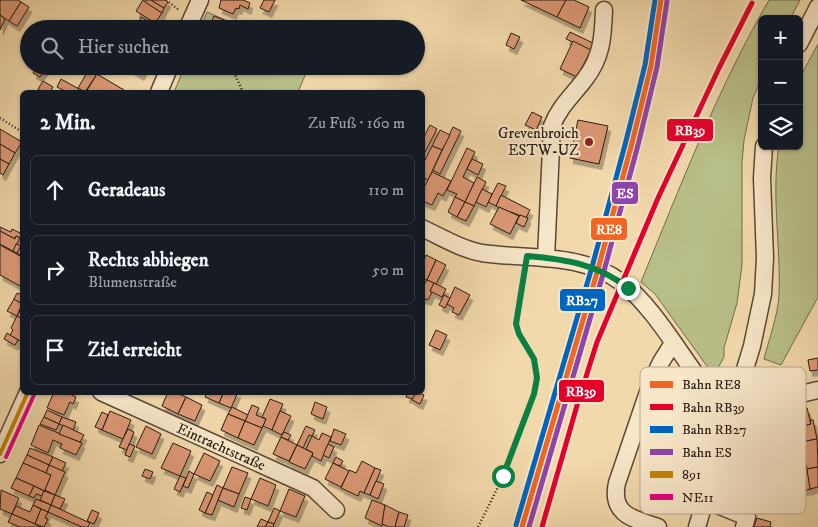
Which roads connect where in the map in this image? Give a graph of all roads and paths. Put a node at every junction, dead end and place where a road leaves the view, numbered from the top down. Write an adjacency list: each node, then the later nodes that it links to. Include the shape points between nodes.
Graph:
1 (200, 0): 4 (street)
2 (818, 7): 5 (street)
3 (604, 10): 15 (street, via 600,51 590,73 552,126)
4 (191, 20)
5 (803, 36)
6 (166, 75): 8 (street)
7 (236, 75): 9 (path)
8 (160, 90)
9 (243, 90)
10 (0, 118): 11 (path)
11 (20, 131)
12 (764, 150): 19 (street, via 764,289)
13 (425, 229): 14 (street, via 468,249)
14 (527, 256): 15 (street); 27 (path, via 517,327 534,359 537,382 500,483)
15 (546, 258): 16 (street, via 578,262 616,279 641,299)
16 (673, 343): 17 (street); 18 (street)
17 (659, 367)
18 (691, 367)
19 (745, 367)
20 (27, 395): 23 (street)
21 (107, 395): 24 (street, Eintrachtstraße, via 312,488)
22 (640, 416): 28 (street, via 616,493 620,508 626,515)
23 (0, 454)
24 (336, 510)
25 (701, 514): 29 (street)
26 (740, 514): 30 (street, via 747,517)
27 (478, 527)
28 (658, 527)
29 (697, 527)
30 (744, 527)

